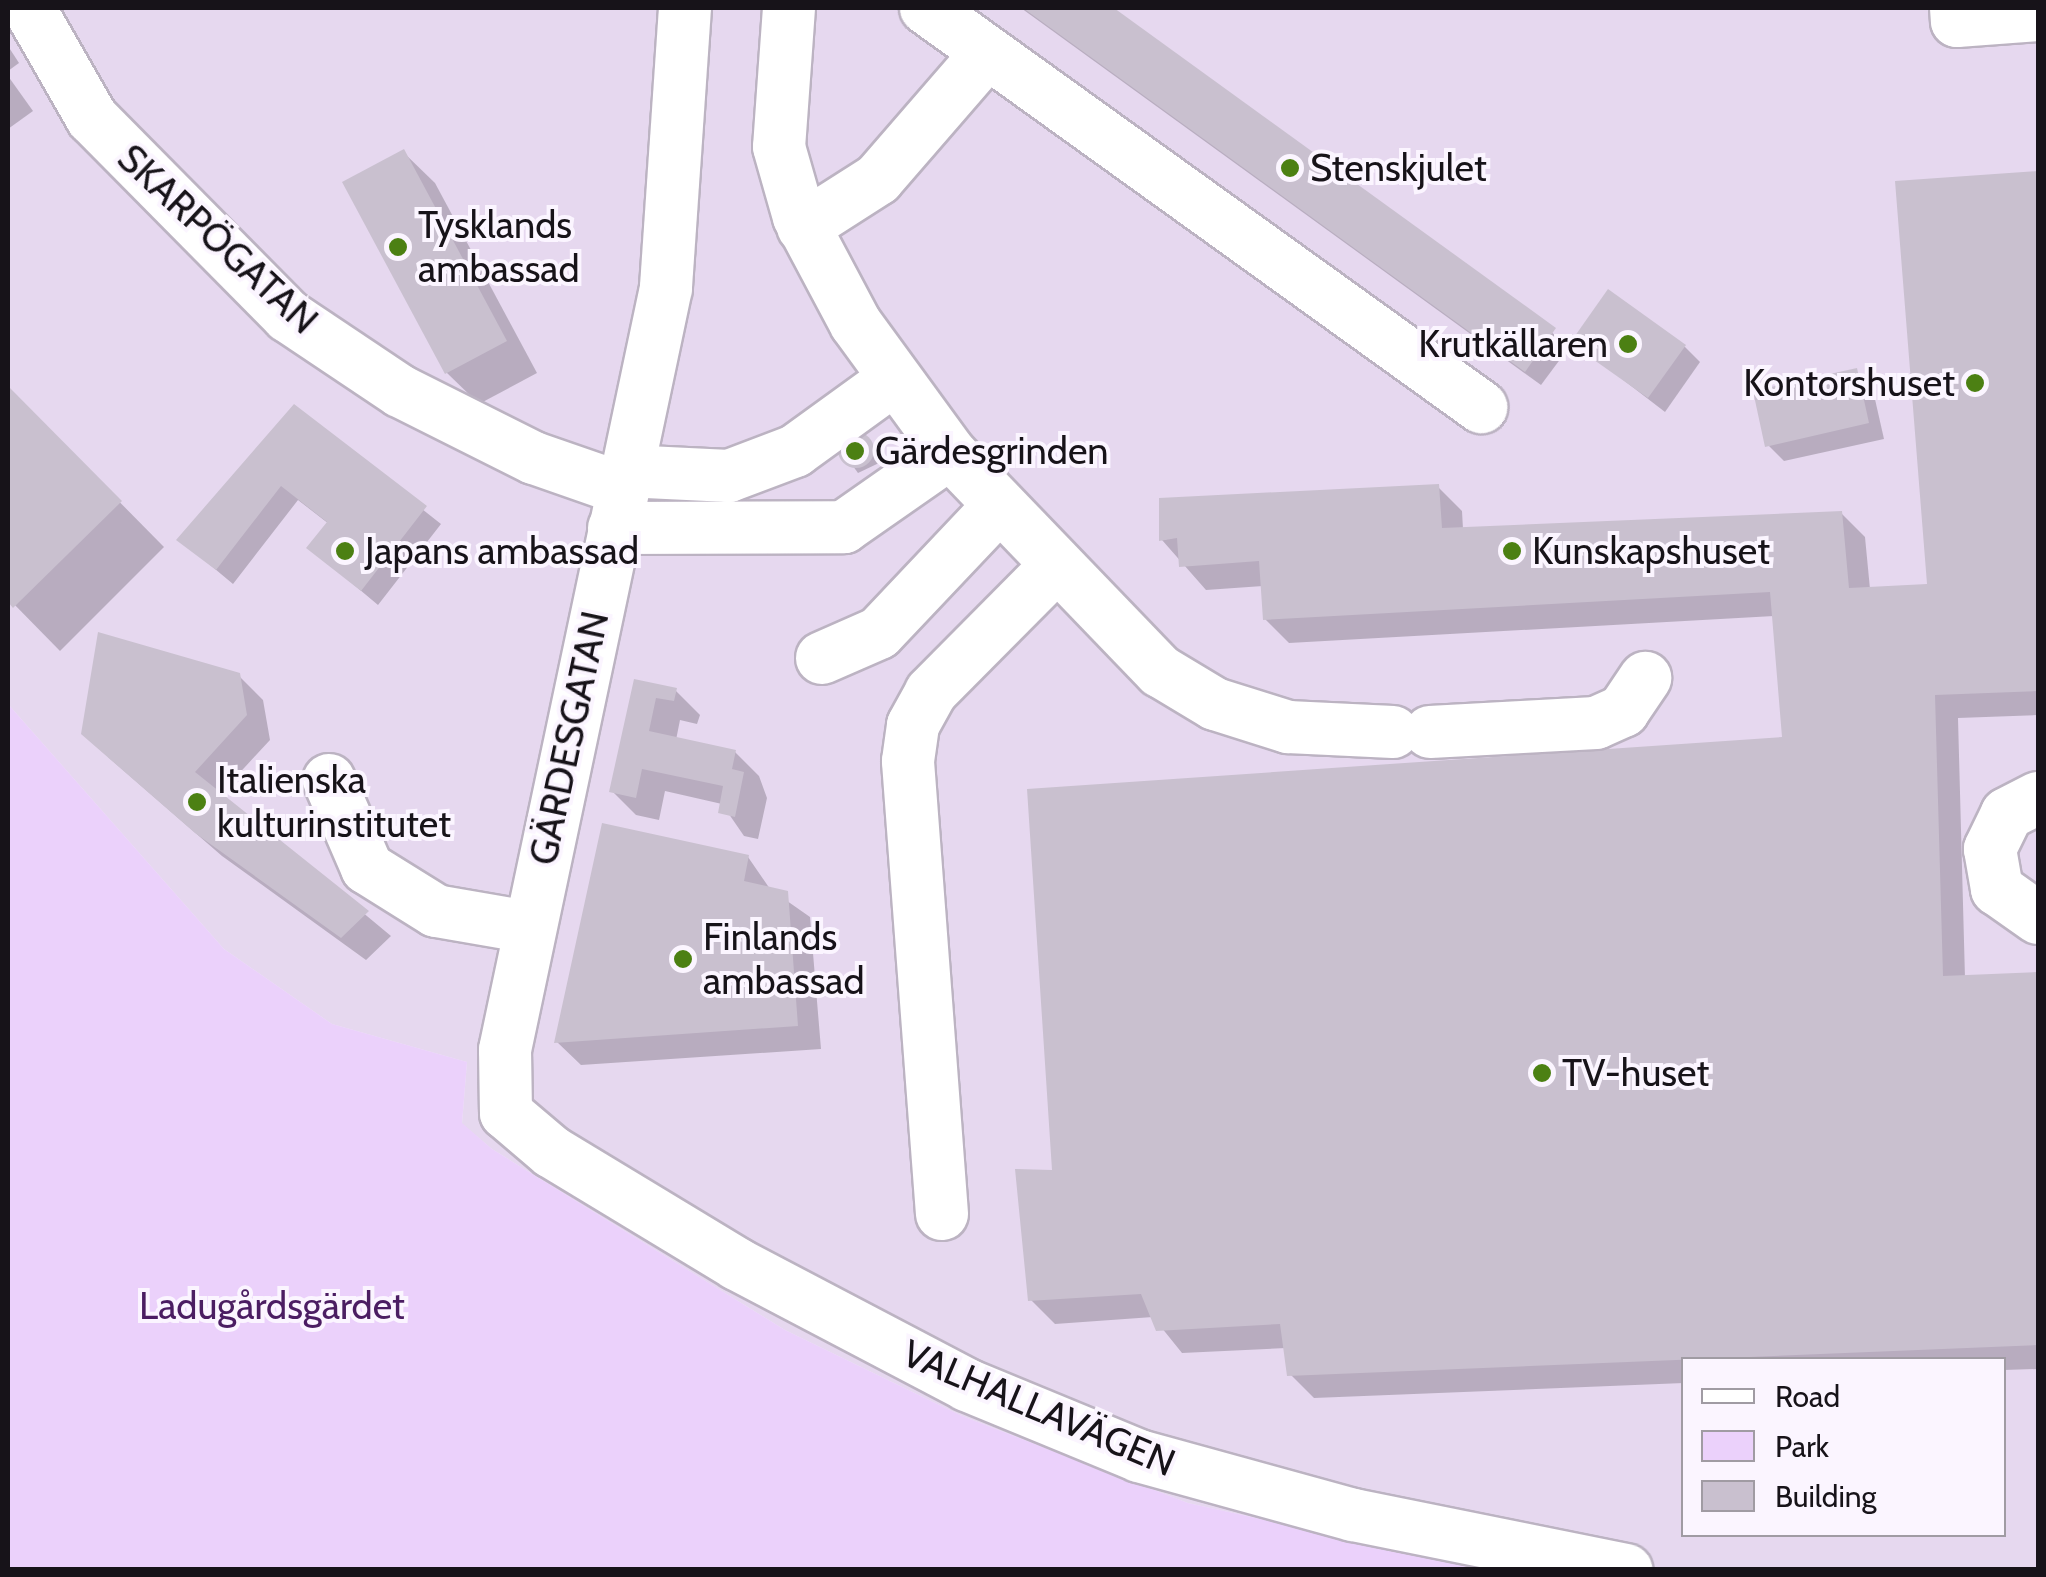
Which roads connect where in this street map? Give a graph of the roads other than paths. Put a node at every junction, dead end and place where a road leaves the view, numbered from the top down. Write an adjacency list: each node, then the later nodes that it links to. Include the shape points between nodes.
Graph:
1 (29, 8): 12 (street, SKARPÖGATAN, via 92,118 288,316 400,392)
2 (685, 8): 12 (street, GÄRDESGATAN, via 680,186)
3 (789, 8): 8 (street, via 779,146)
4 (926, 8): 7 (street)
5 (1956, 8): 6 (street, via 1956,21)
6 (2038, 16)
7 (988, 53): 8 (street, via 878,179); 10 (street)
8 (803, 227): 9 (street)
9 (892, 380): 11 (street); 12 (street, via 795,451 729,476)
10 (1481, 407)
11 (950, 453): 12 (street, via 844,527); 13 (street)
12 (621, 496): 20 (street, GÄRDESGATAN)
13 (999, 506): 14 (street); 15 (street, via 879,633)
14 (1055, 567): 16 (street, via 1160,672 1215,704 1288,727 1412,732 1596,722 1630,704); 22 (street, via 931,692 913,725 908,761)
15 (822, 658)
16 (1646, 678)
17 (328, 780): 20 (street, via 367,868 436,910)
18 (2038, 798): 19 (street, via 2007,814 1990,849 1997,889)
19 (2038, 918)
20 (529, 927): 21 (street, GÄRDESGATAN, via 505,1050)
21 (506, 1112): 23 (street, VALHALLAVÄGEN, via 552,1152 737,1264 967,1386 1139,1456 1353,1516)
22 (942, 1214)
23 (1627, 1570)

